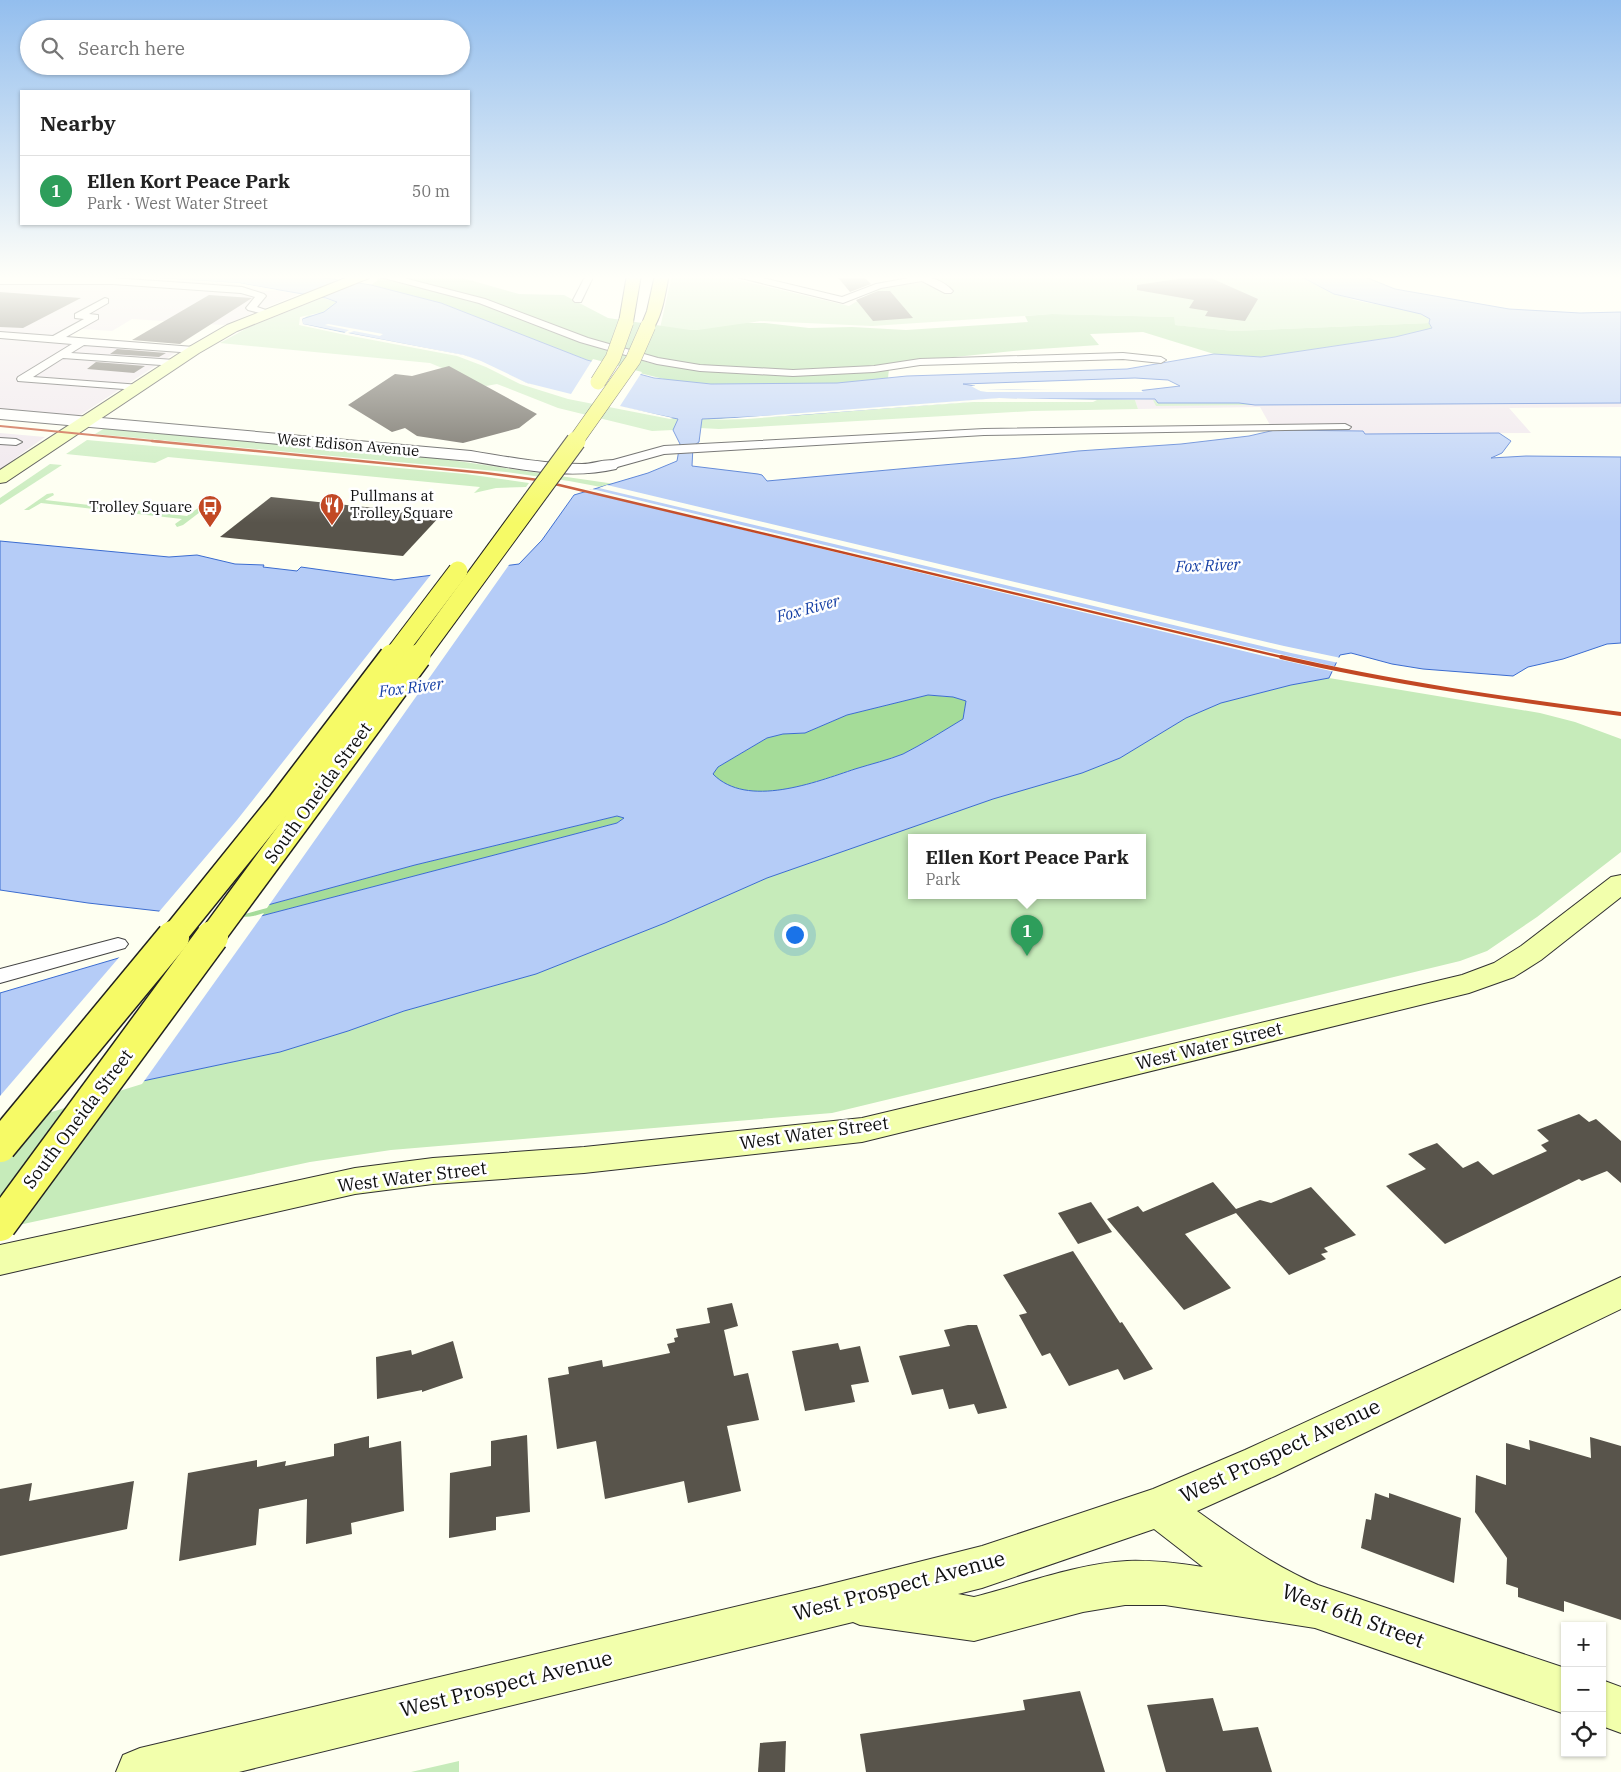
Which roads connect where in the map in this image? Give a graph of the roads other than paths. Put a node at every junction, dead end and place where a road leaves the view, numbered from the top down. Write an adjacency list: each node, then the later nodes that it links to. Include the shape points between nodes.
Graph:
1 (57, 358): 11 (lane, via 22,379)
2 (99, 358): 10 (lane)
3 (183, 358): 10 (street)
4 (613, 358): 24 (main road, South Oneida Street, bridge, via 554,446 280,804)
5 (633, 358): 25 (main road, South Oneida Street, bridge, via 539,492)
6 (646, 358): 7 (lane, via 700,368 793,373 874,369 920,362)
7 (1066, 358)
8 (1139, 358): 9 (lane)
9 (1161, 360)
10 (175, 363): 11 (street)
11 (137, 388): 13 (street)
12 (0, 414): 13 (street, West Edison Avenue)
13 (85, 421): 19 (street, West Edison Avenue, via 471,456 518,464 583,469); 20 (street)
14 (1345, 427): 18 (lane, via 984,432)
15 (0, 441): 16 (lane)
16 (16, 442)
17 (678, 449): 18 (lane); 19 (lane, via 637,456)
18 (697, 449)
19 (610, 465)
20 (4, 472)
21 (1621, 883): 26 (street, West Water Street, via 1531,953 1504,970 1469,983 862,1130 355,1181)
22 (118, 944): 23 (lane)
23 (0, 976)
24 (0, 1146)
25 (0, 1225)
26 (0, 1260)
27 (1621, 1292): 28 (street, West Prospect Avenue, via 1260,1463)
28 (1159, 1506): 29 (street, West Prospect Avenue, via 982,1567); 30 (street, West 6th Street, via 1248,1573)
29 (849, 1601): 30 (street, via 974,1619 1083,1590 1125,1583 1165,1583); 34 (street, West Prospect Avenue)
30 (1315, 1606): 31 (street, West 6th Street)
31 (1561, 1689)
32 (1606, 1704): 33 (street)
33 (1621, 1710)
34 (140, 1772)

